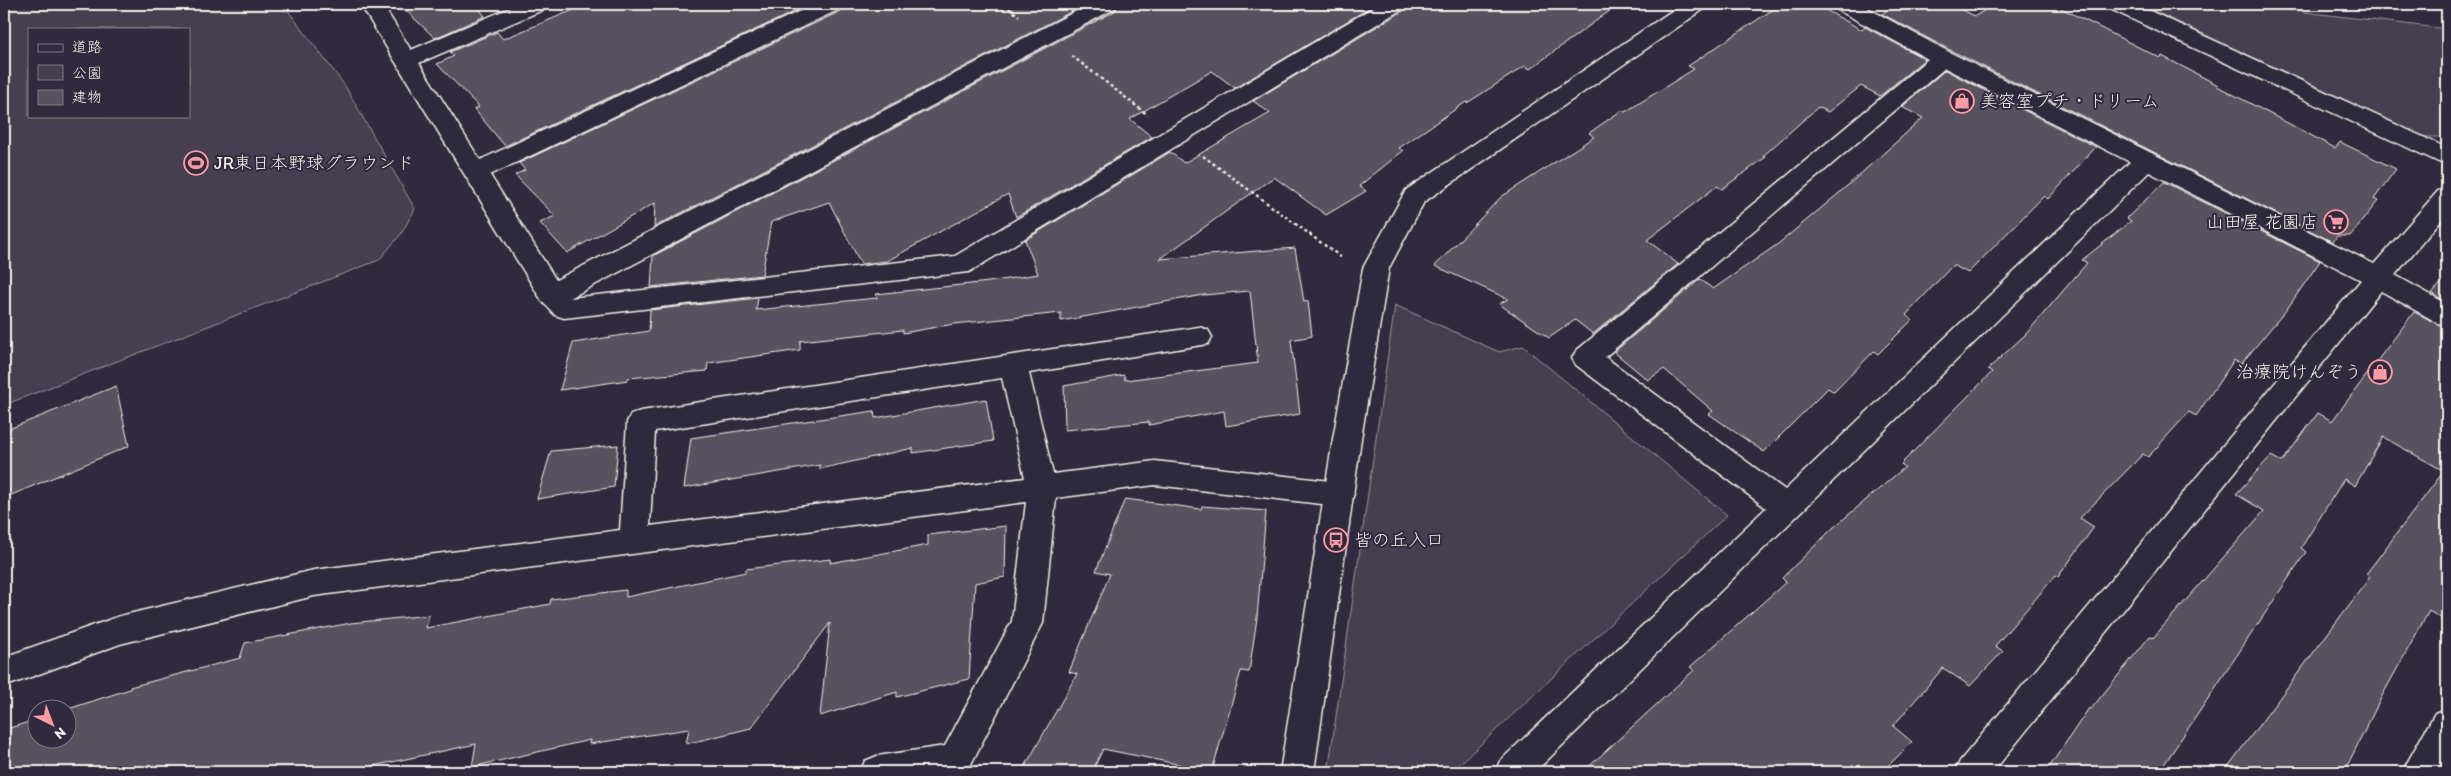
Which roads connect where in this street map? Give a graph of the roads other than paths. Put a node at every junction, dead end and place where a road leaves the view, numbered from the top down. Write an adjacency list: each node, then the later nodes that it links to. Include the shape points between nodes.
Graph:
1 (371, 4): 10 (street)
2 (538, 4): 10 (street)
3 (832, 4): 13 (street)
4 (1106, 4): 16 (street)
5 (1394, 4): 16 (street, via 960,264 564,308)
6 (1696, 4): 21 (street, via 1415,196 1376,268)
7 (1844, 4): 9 (street)
8 (2118, 4): 11 (street)
9 (1943, 58): 12 (street); 22 (street, via 1586,358)
10 (406, 60): 13 (street)
11 (2447, 158)
12 (2145, 161): 15 (street); 22 (street)
13 (475, 172): 16 (street)
14 (2447, 197): 15 (street)
15 (2378, 277): 17 (street); 30 (street)
16 (551, 294)
17 (2447, 316)
18 (1199, 337): 19 (street)
19 (1013, 365): 20 (street); 23 (street, via 641,422)
20 (1042, 489): 21 (street, via 1156,473); 23 (street); 26 (street, via 1027,623)
21 (1339, 494): 28 (street)
22 (1786, 507): 29 (street)
23 (634, 542): 24 (street, via 314,583 120,630)
24 (4, 672)
25 (2447, 724): 31 (street)
26 (952, 767): 27 (street)
27 (877, 772)
28 (1297, 772)
29 (1512, 772)
30 (1972, 772)
31 (2419, 772)

